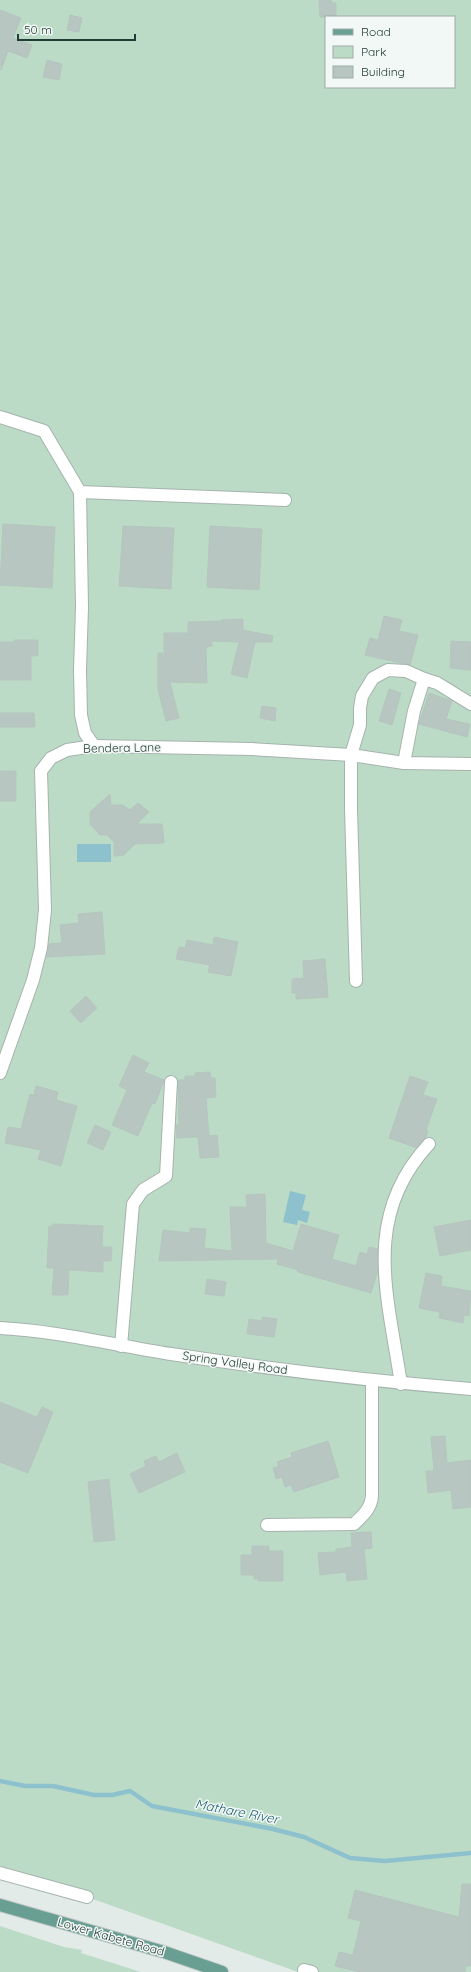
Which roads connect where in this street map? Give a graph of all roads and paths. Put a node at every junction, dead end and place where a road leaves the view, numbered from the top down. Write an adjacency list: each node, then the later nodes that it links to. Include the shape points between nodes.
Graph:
1 (0, 417): 2 (street, via 44,431)
2 (80, 492): 3 (street); 6 (street, via 82,715 85,733)
3 (285, 500)
4 (424, 679): 5 (street, via 437,683); 7 (street, via 406,671 388,670 373,678 362,696 360,725); 8 (street, via 414,711)
5 (471, 704)
6 (94, 746): 7 (street, Bendera Lane, via 244,749); 11 (street, Bendera Lane, via 67,750 51,758 41,771 45,910 41,948)
7 (351, 755): 8 (street, Bendera Lane); 10 (street)
8 (404, 763): 9 (street, Bendera Lane)
9 (471, 764)
10 (356, 981)
11 (0, 1073)
12 (171, 1082): 15 (street, via 166,1176 143,1190 133,1204)
13 (429, 1144): 17 (street, via 416,1158 400,1184 385,1228 383,1252)
14 (0, 1328): 15 (street, Spring Valley Road)
15 (121, 1346): 16 (street, Spring Valley Road, via 244,1365)
16 (372, 1380): 17 (street, Spring Valley Road); 19 (street, via 372,1496 371,1504 365,1513 354,1524)
17 (401, 1384): 18 (street, Spring Valley Road)
18 (471, 1389)
19 (267, 1525)
20 (0, 1873): 21 (street)
21 (87, 1897)
22 (0, 1905): 23 (main road, Lower Kabete Road, via 164,1952)
23 (222, 1972)

